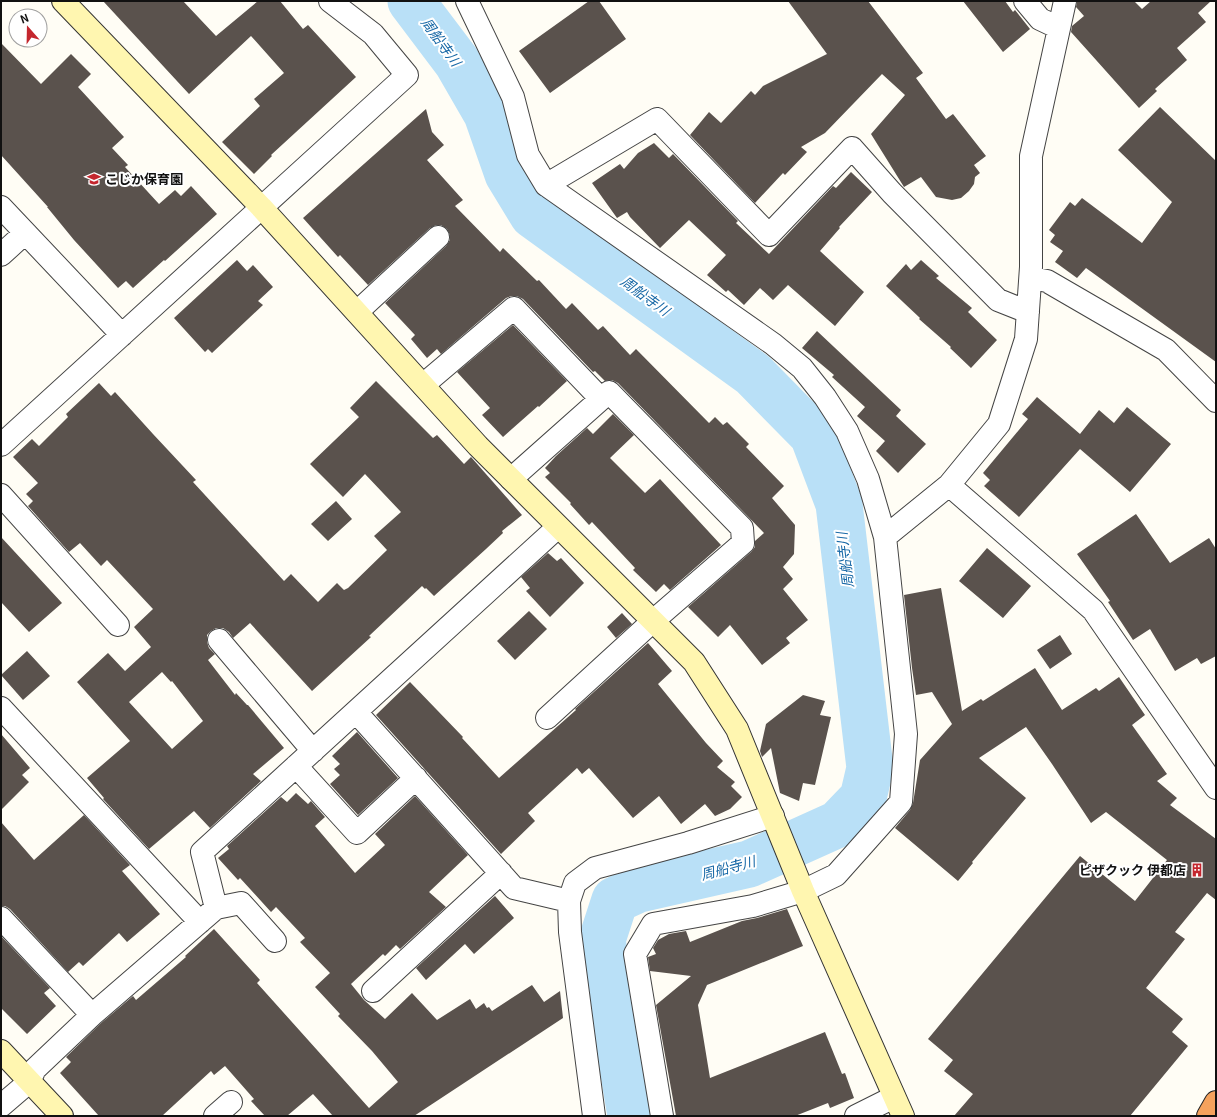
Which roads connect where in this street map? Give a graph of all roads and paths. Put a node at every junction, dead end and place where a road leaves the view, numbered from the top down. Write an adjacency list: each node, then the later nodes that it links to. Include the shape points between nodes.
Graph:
1 (63, 1): 9 (street)
2 (330, 1): 9 (street, via 373,34 407,75)
3 (467, 1): 7 (street, via 513,97 528,155)
4 (1025, 1): 6 (street, via 1040,19)
5 (1065, 1): 6 (street)
6 (1059, 28): 13 (street, via 1031,156)
7 (546, 185): 15 (street, via 657,119 769,235 852,148 892,193 998,300); 25 (street, via 802,368 847,431 868,479)
8 (1, 207): 10 (street)
9 (261, 207): 14 (street); 16 (street)
10 (24, 233): 12 (street); 16 (street)
11 (438, 237): 14 (street)
12 (1, 255)
13 (1030, 278): 15 (street); 19 (street, via 1047,281 1166,350)
14 (357, 312): 17 (street)
15 (1028, 312): 22 (street, via 1026,339 999,424)
16 (122, 334): 20 (street)
17 (423, 385): 18 (street, via 514,308); 21 (street, via 478,446)
18 (601, 399): 21 (street); 26 (street, via 609,392 742,528 743,544)
19 (1216, 401)
20 (1, 445)
21 (512, 479): 24 (street)
22 (949, 485): 25 (street); 35 (street, via 1093,610)
23 (1, 494): 27 (street)
24 (558, 526): 26 (street); 30 (street)
25 (885, 537): 38 (street, via 906,734 901,802 836,875)
26 (653, 621): 31 (street); 36 (street, via 694,662 737,729)
27 (118, 625)
28 (219, 640): 32 (street)
29 (1, 708): 42 (street)
30 (356, 712): 32 (street); 34 (street)
31 (548, 718)
32 (313, 751): 33 (street)
33 (296, 766): 34 (street, via 357,833); 40 (street, via 202,852)
34 (416, 778): 37 (street)
35 (1216, 788)
36 (773, 816): 38 (street); 39 (street, via 688,843 595,868 575,883)
37 (501, 873): 39 (street, via 514,888); 44 (street)
38 (803, 891): 50 (street); 53 (street, via 753,906 653,924 635,954)
39 (569, 901): 52 (street, via 570,932)
40 (216, 908): 42 (street); 43 (street, via 240,903)
41 (1, 918): 45 (street)
42 (200, 922): 45 (street)
43 (275, 941)
44 (372, 991)
45 (92, 1015): 47 (street, via 35,1069)
46 (1, 1051): 47 (street)
47 (29, 1082): 49 (street); 51 (street)
48 (1216, 1102): 55 (highway)
49 (1, 1106)
50 (899, 1107): 54 (street)
51 (62, 1116)
52 (594, 1116)
53 (662, 1116)
54 (856, 1116)
55 (1208, 1116)

